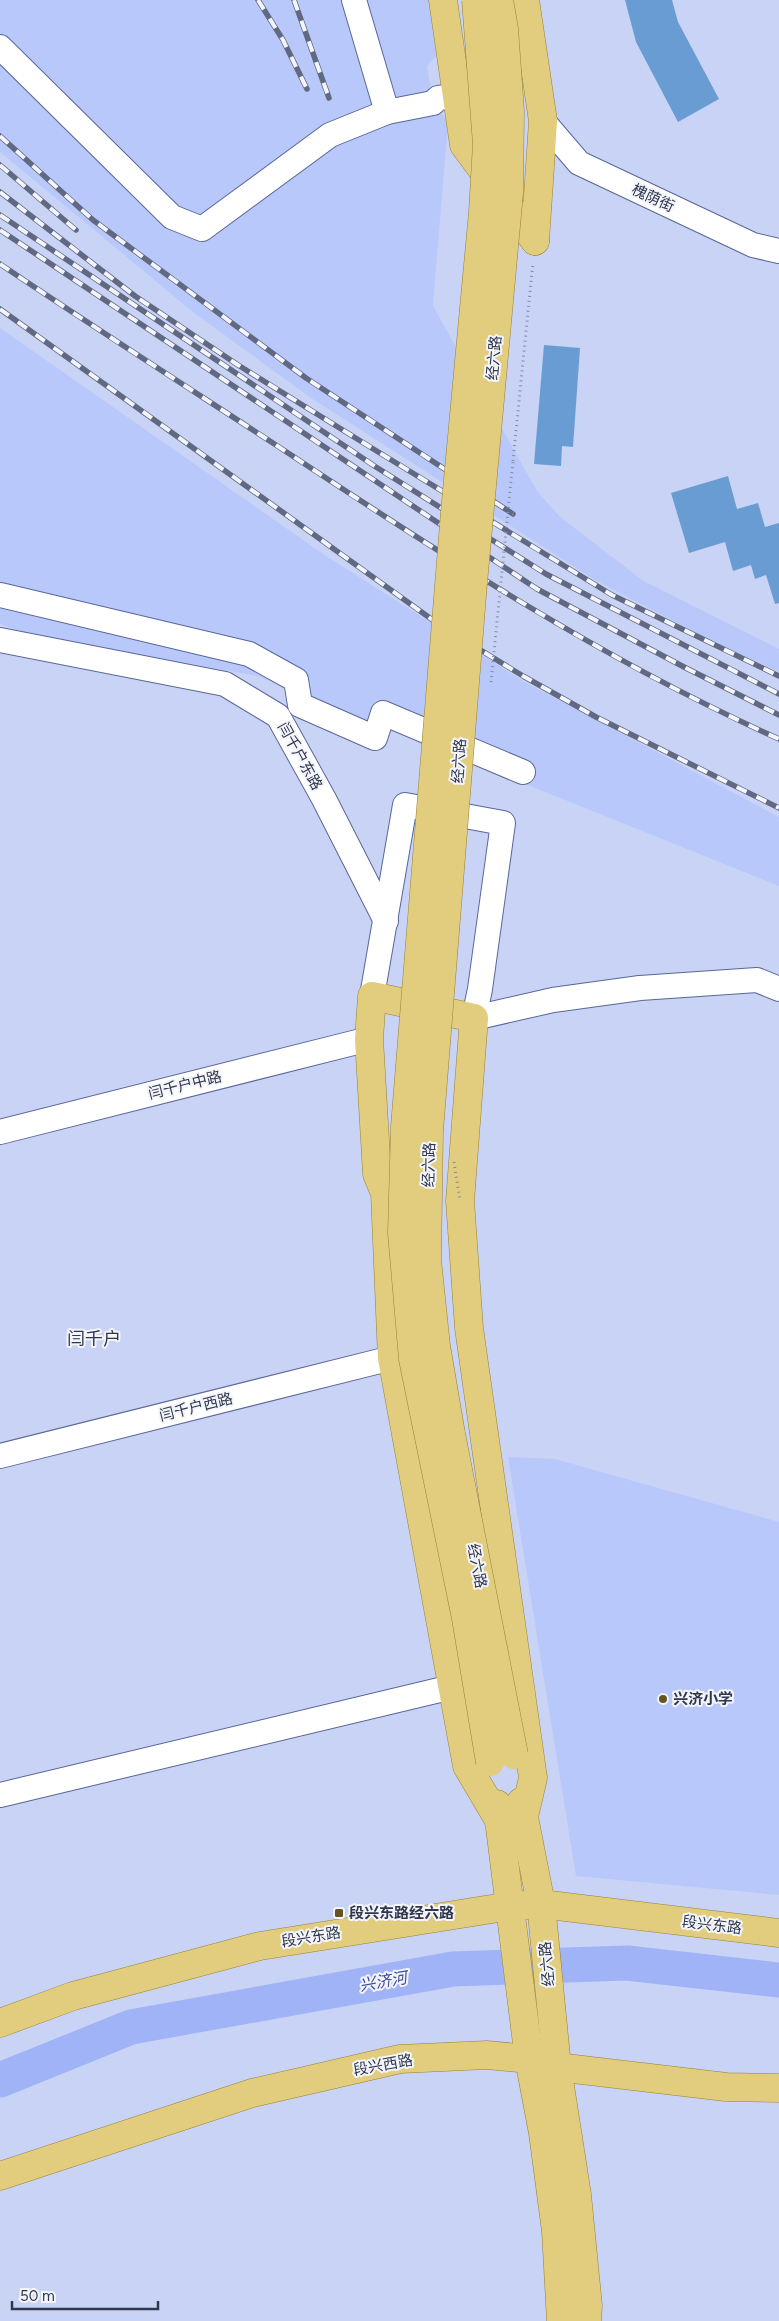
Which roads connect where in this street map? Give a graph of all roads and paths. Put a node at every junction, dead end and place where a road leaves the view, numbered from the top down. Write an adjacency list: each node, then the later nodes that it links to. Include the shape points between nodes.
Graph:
1 (354, 0): 8 (street)
2 (443, 0): 7 (main road)
3 (476, 0): 27 (main road, 经六路, bridge, via 487,144 484,202 454,522 405,1127 402,1232 413,1360 466,1618)
4 (499, 0): 27 (main road, 经六路, bridge, via 510,111 509,192 473,583 429,1131 427,1260 436,1346)
5 (525, 0): 9 (main road)
6 (0, 47): 8 (street, via 172,217 202,229 330,135)
7 (457, 96): 8 (street); 10 (main road, via 464,145)
8 (387, 112)
9 (542, 122): 10 (main road); 11 (street, 槐荫街, via 579,163 753,245)
10 (535, 241): 14 (path, bridge)
11 (779, 250)
12 (0, 595): 16 (street, via 249,654 296,680)
13 (0, 640): 15 (street, 闫千户东路, via 224,684)
14 (490, 685)
15 (252, 700): 16 (street); 18 (street, 闫千户东路, via 278,716)
16 (300, 705): 17 (street, via 375,738 383,713)
17 (523, 772)
18 (386, 921): 20 (street); 21 (street, via 405,805 503,823)
19 (779, 989): 21 (street, via 757,980 640,988 553,1000)
20 (372, 996): 21 (main road); 22 (main road)
21 (474, 1018): 29 (main road, via 460,1201 469,1328 534,1778)
22 (369, 1038): 23 (street, 闫千户中路); 24 (main road, via 377,1174 385,1193)
23 (0, 1132)
24 (392, 1358): 25 (street, 闫千户西路); 26 (main road)
25 (0, 1456)
26 (452, 1687): 28 (street); 29 (main road, via 467,1766)
27 (502, 1758): 29 (main road, 经六路)
28 (0, 1795)
29 (512, 1822): 30 (main road, 经六路); 31 (main road, 经六路)
30 (541, 1904): 31 (main road, 段兴东路); 32 (main road, 段兴东路); 35 (main road, 经六路)
31 (512, 1919): 33 (main road, 段兴东路, via 260,1946 73,1996); 34 (main road, 经六路)
32 (779, 1933)
33 (0, 2023)
34 (529, 2059): 35 (main road, 段兴西路); 37 (main road, 段兴西路, via 487,2055 400,2059 252,2093); 38 (main road, 经六路, via 544,2133 556,2231)
35 (557, 2067): 36 (main road, 段兴西路, via 726,2087); 39 (main road, 经六路, via 577,2195)
36 (779, 2088)
37 (0, 2176)
38 (561, 2321)
39 (587, 2321)

